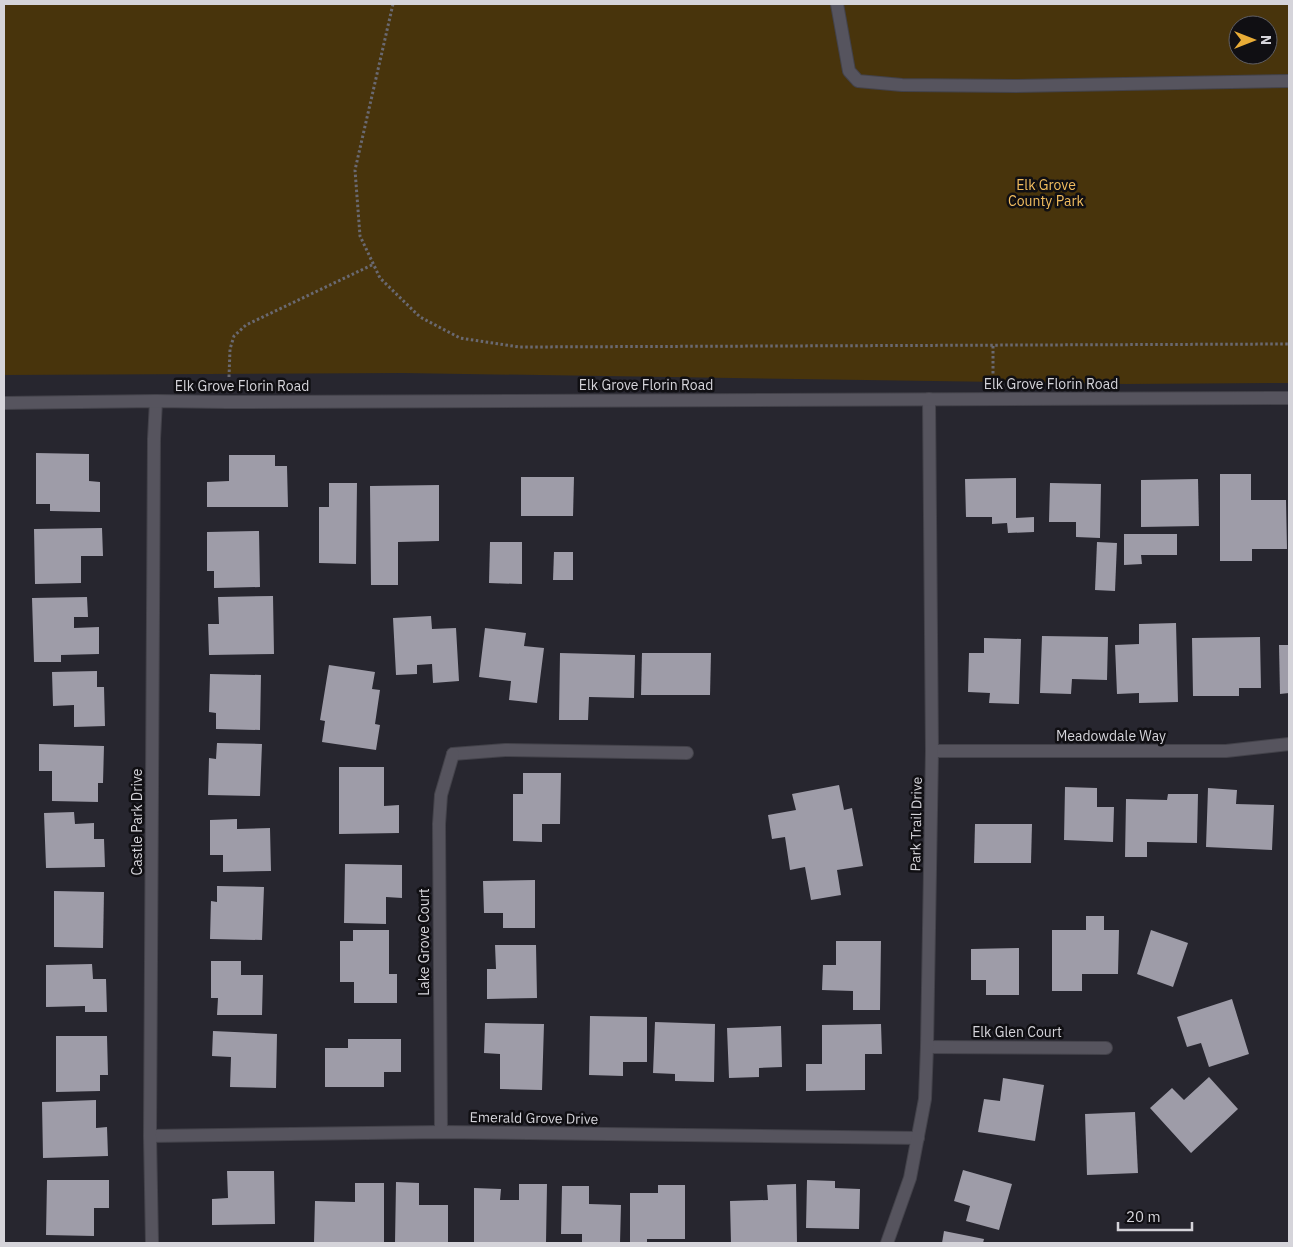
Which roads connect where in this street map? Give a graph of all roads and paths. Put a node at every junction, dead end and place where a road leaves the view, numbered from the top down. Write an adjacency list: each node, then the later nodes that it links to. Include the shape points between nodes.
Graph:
1 (393, 4): 4 (path, via 355,170 360,236)
2 (837, 4): 3 (street, via 849,71 858,81 902,85 1016,86)
3 (1289, 81)
4 (374, 264): 6 (path, via 380,278 420,317 460,338 519,347); 7 (path, via 246,325 234,336)
5 (1289, 344): 6 (path)
6 (993, 346): 8 (path)
7 (229, 378)
8 (993, 379)
9 (1289, 398): 10 (street, Elk Grove Florin Road)
10 (929, 399): 11 (street, Elk Grove Florin Road); 14 (street, Park Trail Drive)
11 (156, 401): 12 (street, Elk Grove Florin Road); 19 (street, Castle Park Drive)
12 (4, 403)
13 (1289, 744): 14 (street, Meadowdale Way, via 1226,751)
14 (932, 751): 16 (street, Park Trail Drive)
15 (687, 753): 18 (street, Lake Grove Court, via 504,750 453,754 441,795 439,824)
16 (927, 1047): 17 (street, Elk Glen Court); 20 (street, Park Trail Drive)
17 (1106, 1048)
18 (441, 1132): 19 (street, Emerald Grove Drive); 20 (street, Emerald Grove Drive)
19 (150, 1136): 21 (street, Castle Park Drive)
20 (918, 1138): 22 (street, Park Trail Drive, via 910,1178)
21 (152, 1243)
22 (887, 1243)

